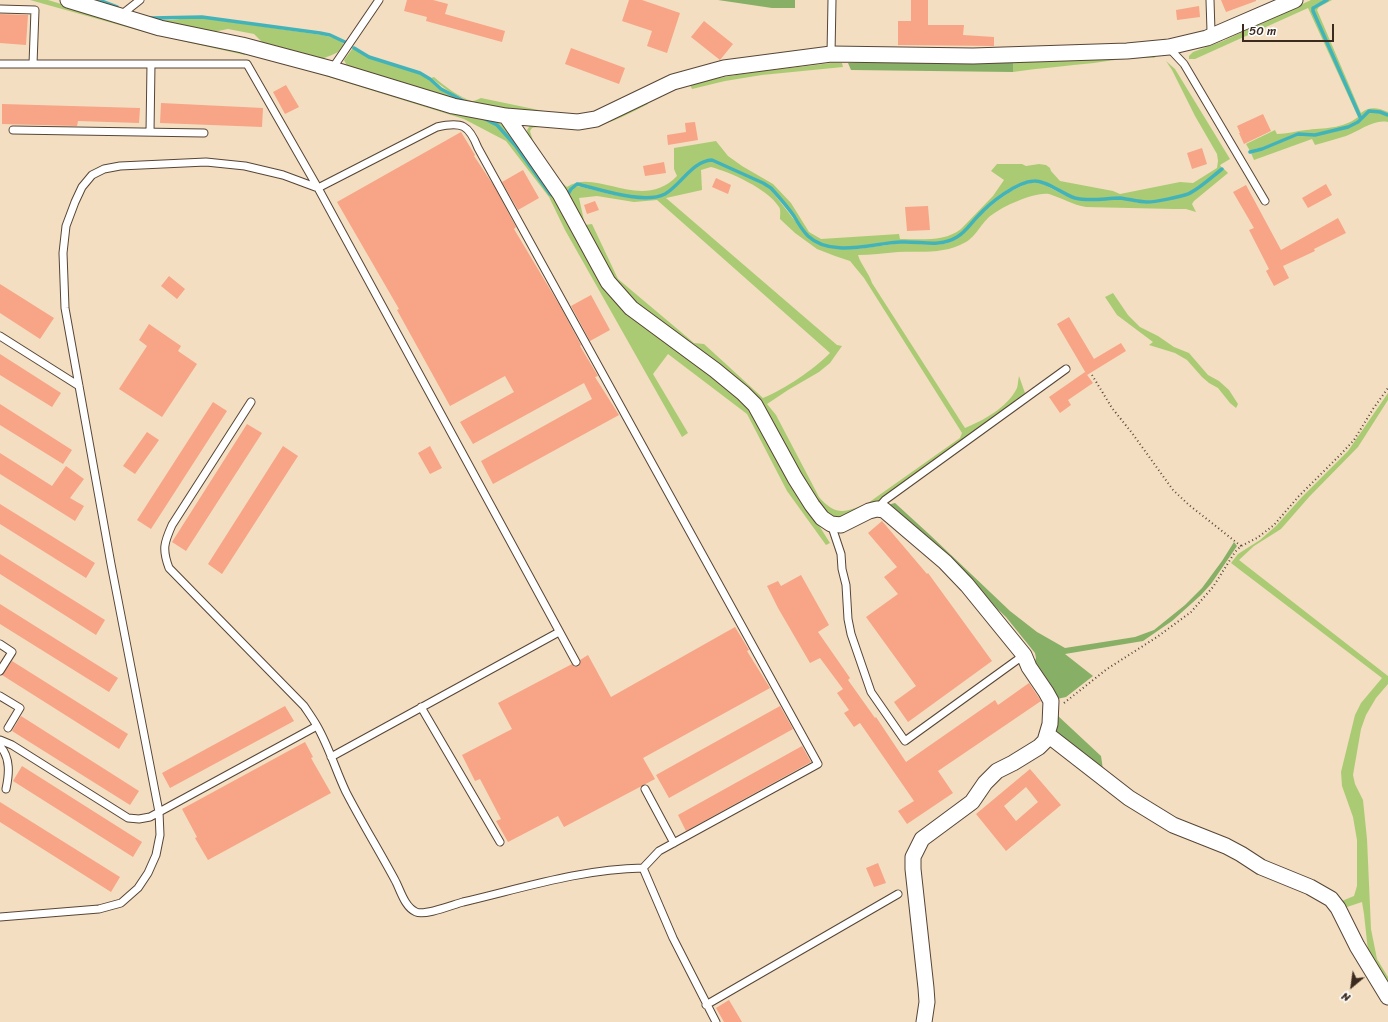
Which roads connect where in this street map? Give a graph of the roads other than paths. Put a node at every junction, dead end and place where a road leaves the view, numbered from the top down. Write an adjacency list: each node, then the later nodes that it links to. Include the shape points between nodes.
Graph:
1 (68, 0): 8 (street)
2 (140, 0): 8 (lane)
3 (379, 0): 15 (lane)
4 (832, 0): 11 (lane)
5 (1210, 0): 9 (lane, via 1211,31)
6 (1296, 0): 9 (street)
7 (0, 9): 13 (lane, via 35,10)
8 (119, 16): 15 (street)
9 (1207, 38): 10 (street)
10 (1169, 48): 11 (street, via 973,56); 21 (lane, via 1184,64)
11 (831, 54): 16 (street, via 724,68 673,82 596,119 578,122)
12 (0, 64): 13 (lane)
13 (33, 64): 14 (lane)
14 (151, 64): 18 (lane); 20 (lane, via 247,64)
15 (332, 69): 16 (street, via 453,106)
16 (506, 116): 27 (street, via 560,194 608,282 631,308 715,370 755,405 812,505 822,518)
17 (13, 130): 18 (lane)
18 (150, 132): 19 (lane)
19 (204, 133)
20 (318, 188): 24 (lane, via 282,175 245,166 206,162 120,166 92,175 82,187 66,226 63,253 65,308); 28 (lane); 45 (lane, via 438,127 452,123 464,126 473,136 818,764)
21 (1266, 201)
22 (0, 336): 24 (lane)
23 (1066, 369): 26 (lane, via 885,500)
24 (79, 386): 43 (lane)
25 (251, 402): 35 (lane, via 172,525 164,555 169,568 304,706)
26 (878, 509): 27 (street, via 841,525); 30 (street, via 884,510 945,562 982,602)
27 (831, 524): 30 (lane, via 841,554 851,634 871,692 905,741)
28 (559, 632): 31 (lane); 34 (lane)
29 (0, 644): 32 (lane, via 12,652)
30 (1024, 655): 37 (street, via 1051,701)
31 (576, 662)
32 (0, 672)
33 (0, 696): 36 (lane, via 20,708)
34 (421, 707): 40 (lane); 44 (lane)
35 (317, 726): 40 (lane); 43 (lane)
36 (8, 728)
37 (1048, 735): 49 (street, via 1129,798 1173,825 1226,846 1261,868 1310,887 1331,899); 52 (street, via 1039,747 997,771 972,802 922,839 916,852 913,869 927,1002)
38 (0, 740): 43 (lane, via 128,818 140,819)
39 (0, 746): 42 (lane, via 8,765)
40 (331, 757): 46 (lane, via 370,838 404,899 416,912 433,912 546,881 602,871)
41 (645, 789): 45 (lane)
42 (6, 790)
43 (159, 812): 48 (lane, via 160,835 156,856 138,888 121,903 100,909)
44 (500, 842)
45 (674, 843): 46 (lane, via 659,851)
46 (643, 868): 50 (lane, via 673,938)
47 (898, 894): 50 (lane)
48 (0, 917)
49 (1388, 997)
50 (706, 1004): 51 (lane)
51 (716, 1022)
52 (924, 1022)

